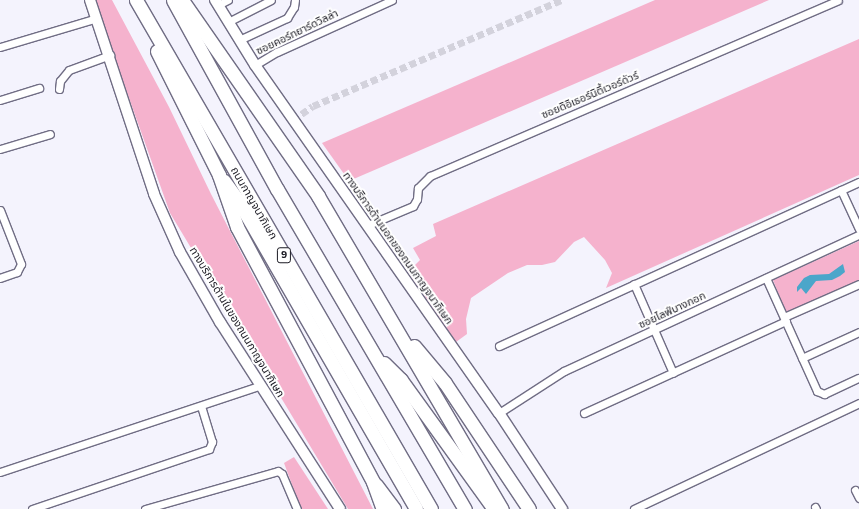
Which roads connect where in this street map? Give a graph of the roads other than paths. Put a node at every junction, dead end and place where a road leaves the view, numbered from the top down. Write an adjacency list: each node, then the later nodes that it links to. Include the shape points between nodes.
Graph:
1 (90, 0): 11 (main road, ทางบริการด้านในของถนนกาญจนาภิเษก)
2 (136, 0): 22 (highway, via 165,68); 59 (highway, ถนนกาญจนาภิเษก / 9)
3 (174, 0): 38 (highway, via 278,190)
4 (182, 0): 33 (highway, via 318,196)
5 (228, 0): 10 (street)
6 (271, 0): 12 (street)
7 (295, 0): 13 (street, via 294,7 286,18)
8 (392, 0): 16 (street, ซอยคอร์ทยาร์ดวิลล่า, via 277,52)
9 (838, 0): 26 (street, ซอยดิอิเธอร์นิตี้เวอร์ดัวร์, via 430,176 418,188 413,206)
10 (216, 3): 12 (main road, ทางบริการด้านนอกของถนนกาญจนาภิเษก)
11 (97, 18): 14 (street); 15 (main road, ทางบริการด้านในของถนนกาญจนาภิเษก)
12 (228, 22): 13 (main road, ทางบริการด้านนอกของถนนกาญจนาภิเษก)
13 (239, 40): 16 (main road, ทางบริการด้านนอกของถนนกาญจนาภิเษก)
14 (0, 47)
15 (110, 55): 18 (street, via 69,70 60,81); 42 (main road, ทางบริการด้านในของถนนกาญจนาภิเษก, via 161,212 187,264)
16 (255, 65): 26 (main road, ทางบริการด้านนอกของถนนกาญจนาภิเษก)
17 (39, 88): 19 (street)
18 (59, 89)
19 (0, 100)
20 (50, 134): 21 (street)
21 (0, 149)
22 (219, 175): 48 (highway, via 237,227); 58 (highway, via 239,202)
23 (859, 182): 24 (street)
24 (840, 190): 27 (street); 31 (street)
25 (0, 210): 29 (street, via 21,264 17,272)
26 (368, 225): 45 (main road, ทางบริการด้านนอกของถนนกาญจนาภิเษก)
27 (859, 228)
28 (859, 235): 30 (street, ซอยไลฟ์บางกอก)
29 (0, 278)
30 (766, 278): 34 (street); 35 (street, ซอยไลฟ์บางกอก)
31 (634, 284): 35 (street); 37 (street)
32 (859, 284): 34 (street)
33 (389, 315): 49 (highway, via 445,383); 62 (highway)
34 (785, 319): 39 (street); 40 (street)
35 (654, 331): 40 (street); 45 (street, ซอยไลฟ์บางกอก, via 564,371)
36 (859, 332): 39 (street)
37 (499, 346)
38 (373, 352): 60 (highway); 61 (highway, via 401,380)
39 (802, 358): 41 (street, via 817,391 824,394)
40 (673, 373): 46 (street)
41 (859, 378)
42 (261, 385): 44 (street); 55 (main road, ทางบริการด้านในของถนนกาญจนาภิเษก)
43 (859, 403): 66 (street)
44 (201, 407): 47 (street); 52 (street, via 212,442 209,449)
45 (499, 413): 65 (main road, ทางบริการด้านนอกของถนนกาญจนาภิเษก)
46 (584, 413)
47 (0, 472)
48 (373, 482): 56 (highway); 57 (highway)
49 (512, 484): 63 (highway); 64 (highway)
50 (855, 490): 51 (street)
51 (859, 498)
52 (32, 509)
53 (145, 509): 54 (street, via 278,471 282,474)
54 (298, 509)
55 (340, 509)
56 (383, 509)
57 (394, 509)
58 (416, 509)
59 (431, 509)
60 (464, 509)
61 (494, 509)
62 (502, 509)
63 (523, 509)
64 (529, 509)
65 (562, 509)
66 (634, 509)

